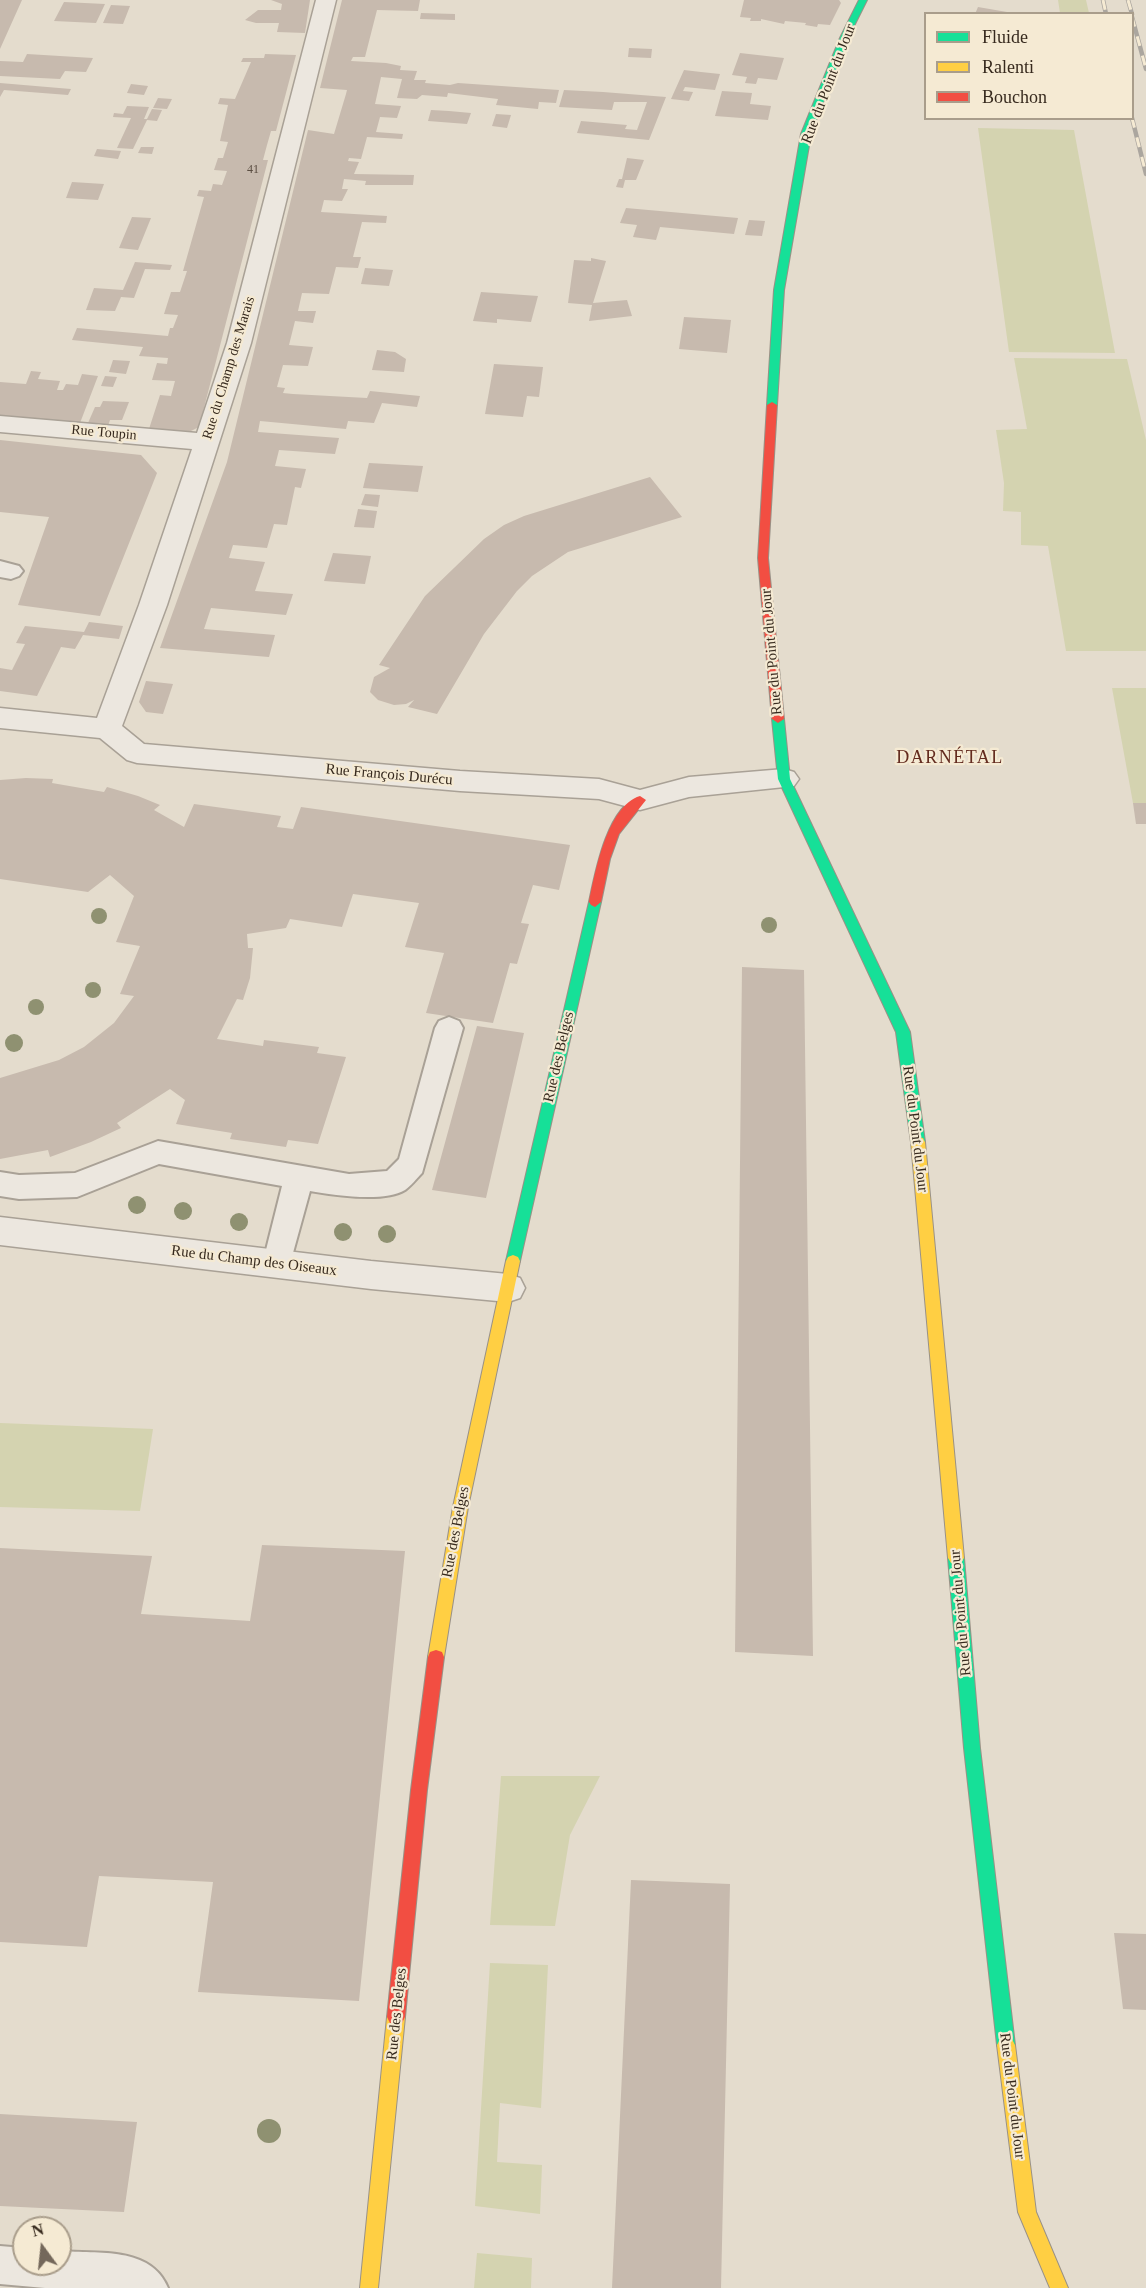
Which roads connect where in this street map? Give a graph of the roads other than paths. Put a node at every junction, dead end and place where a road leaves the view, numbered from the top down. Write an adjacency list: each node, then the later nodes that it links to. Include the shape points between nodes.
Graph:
1 (326, 0): 4 (street, Rue du Champ des Marais, via 239,343)
2 (863, 0): 7 (street, Rue du Point du Jour, via 806,134 779,290 764,558)
3 (0, 424): 4 (street, Rue Toupin)
4 (207, 442): 6 (street, Rue du Champ des Marais)
5 (0, 718): 6 (street)
6 (107, 729): 8 (street, Rue François Durécu, via 137,753 599,789)
7 (784, 778): 8 (street, Rue François Durécu, via 689,787); 18 (street, Rue du Point du Jour, via 903,1032 923,1183 972,1748 1006,2048 1027,2212)
8 (640, 800): 14 (street, Rue des Belges, via 620,818 609,839)
9 (449, 1028): 10 (lane, via 412,1165 394,1182 349,1186)
10 (299, 1177): 11 (lane, via 158,1152 77,1185); 13 (lane)
11 (0, 1184)
12 (0, 1231): 13 (street, Rue du Champ des Oiseaux)
13 (278, 1262): 14 (street, Rue du Champ des Oiseaux)
14 (508, 1288): 17 (street, Rue des Belges, via 448,1568 419,1790)
15 (0, 2265): 16 (lane, via 135,2276)
16 (149, 2288)
17 (369, 2288)
18 (1059, 2288)

